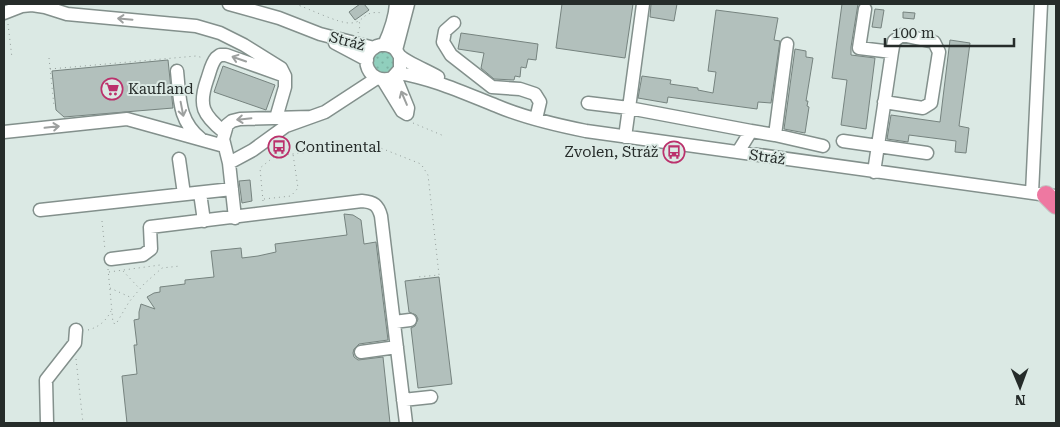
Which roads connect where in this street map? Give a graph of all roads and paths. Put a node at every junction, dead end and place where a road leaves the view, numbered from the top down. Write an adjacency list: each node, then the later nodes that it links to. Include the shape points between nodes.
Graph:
1 (229, 4): 12 (street, Stráž)
2 (295, 4): 10 (path, via 344,22)
3 (396, 4): 15 (street, via 390,32)
4 (408, 4): 17 (street)
5 (643, 4): 31 (street)
6 (1041, 4): 56 (street)
7 (865, 9): 16 (street, via 859,48)
8 (383, 13): 10 (path, via 370,12)
9 (5, 18): 19 (path, via 10,32); 24 (street, one-way to 9, via 272,61 210,29 79,16 32,5 22,6)
10 (359, 20): 13 (path)
11 (454, 23): 35 (street, via 444,31 443,42 451,55 492,87 520,89 535,94 540,102)
12 (320, 34): 15 (street, Stráž); 21 (street, Stráž)
13 (355, 38)
14 (787, 44): 39 (street)
15 (379, 46): 17 (street, Stráž, via 392,47); 21 (street, Stráž, via 370,52)
16 (892, 52): 28 (street); 28 (street, via 894,41 902,35 934,42 939,52 931,103 923,108)
17 (398, 53): 25 (street, via 401,65); 26 (street, Stráž)
18 (201, 57): 22 (path)
19 (12, 58)
20 (49, 58): 22 (path)
21 (367, 64): 25 (street, Stráž, via 371,74); 27 (street)
22 (50, 69): 30 (path)
23 (177, 71): 42 (street, one-way to 42, via 184,118 192,132)
24 (285, 76): 34 (street); 38 (street, one-way to 38, via 226,55 216,58 204,88 202,103 208,118)
25 (388, 77): 26 (street, Stráž, via 419,76); 27 (street); 32 (street, via 402,111)
26 (482, 100): 35 (street, Stráž)
27 (342, 101): 33 (street)
28 (884, 102): 46 (street)
29 (588, 103): 31 (street)
30 (54, 106)
31 (629, 108): 36 (street); 41 (street)
32 (407, 114): 40 (path, via 413,124)
33 (310, 117): 34 (street); 51 (street, via 286,126)
34 (276, 118): 38 (street, one-way to 38, via 232,120)
35 (536, 119): 41 (street, Stráž)
36 (751, 131): 39 (street); 47 (street)
37 (4, 132): 42 (street, one-way to 42, via 127,119)
38 (224, 132): 44 (street)
39 (775, 135): 45 (street)
40 (444, 136)
41 (625, 137): 47 (street, Stráž)
42 (203, 140): 44 (street)
43 (843, 141): 46 (street)
44 (224, 146): 51 (street)
45 (823, 146)
46 (877, 146): 48 (street); 52 (street)
47 (738, 152): 52 (street, Stráž)
48 (927, 153)
49 (294, 154): 57 (path, via 275,156 260,168); 57 (path, via 298,188 291,196); 68 (path, via 373,145 421,164 428,175 439,275)
50 (179, 160): 55 (street)
51 (229, 164): 53 (street)
52 (874, 172): 56 (street, Stráž)
53 (232, 189): 54 (street); 60 (street)
54 (203, 192): 55 (street); 62 (street)
55 (184, 194): 59 (street)
56 (1048, 198)
57 (263, 199): 58 (path)
58 (264, 207)
59 (40, 210)
60 (235, 218): 62 (street); 74 (street, via 371,202 378,207 381,216)
61 (102, 221): 63 (path)
62 (206, 221): 63 (street, via 150,227 152,240 143,255)
63 (108, 259): 67 (path)
64 (180, 266): 65 (path)
65 (162, 268): 66 (path, via 160,265); 70 (path)
66 (122, 270): 67 (path); 70 (path)
67 (108, 272): 69 (path)
68 (417, 277)
69 (110, 288): 71 (path); 72 (path)
70 (140, 289): 71 (path)
71 (132, 298): 72 (path, via 116,324)
72 (112, 310): 75 (path, via 100,325)
73 (410, 320): 74 (street)
74 (394, 322): 76 (street)
75 (81, 330): 81 (street, via 75,343 46,380)
76 (397, 347): 78 (street); 80 (street)
77 (75, 352): 82 (path)
78 (361, 352)
79 (431, 397): 80 (street)
80 (403, 400): 83 (street)
81 (47, 423)
82 (83, 423)
83 (406, 423)

